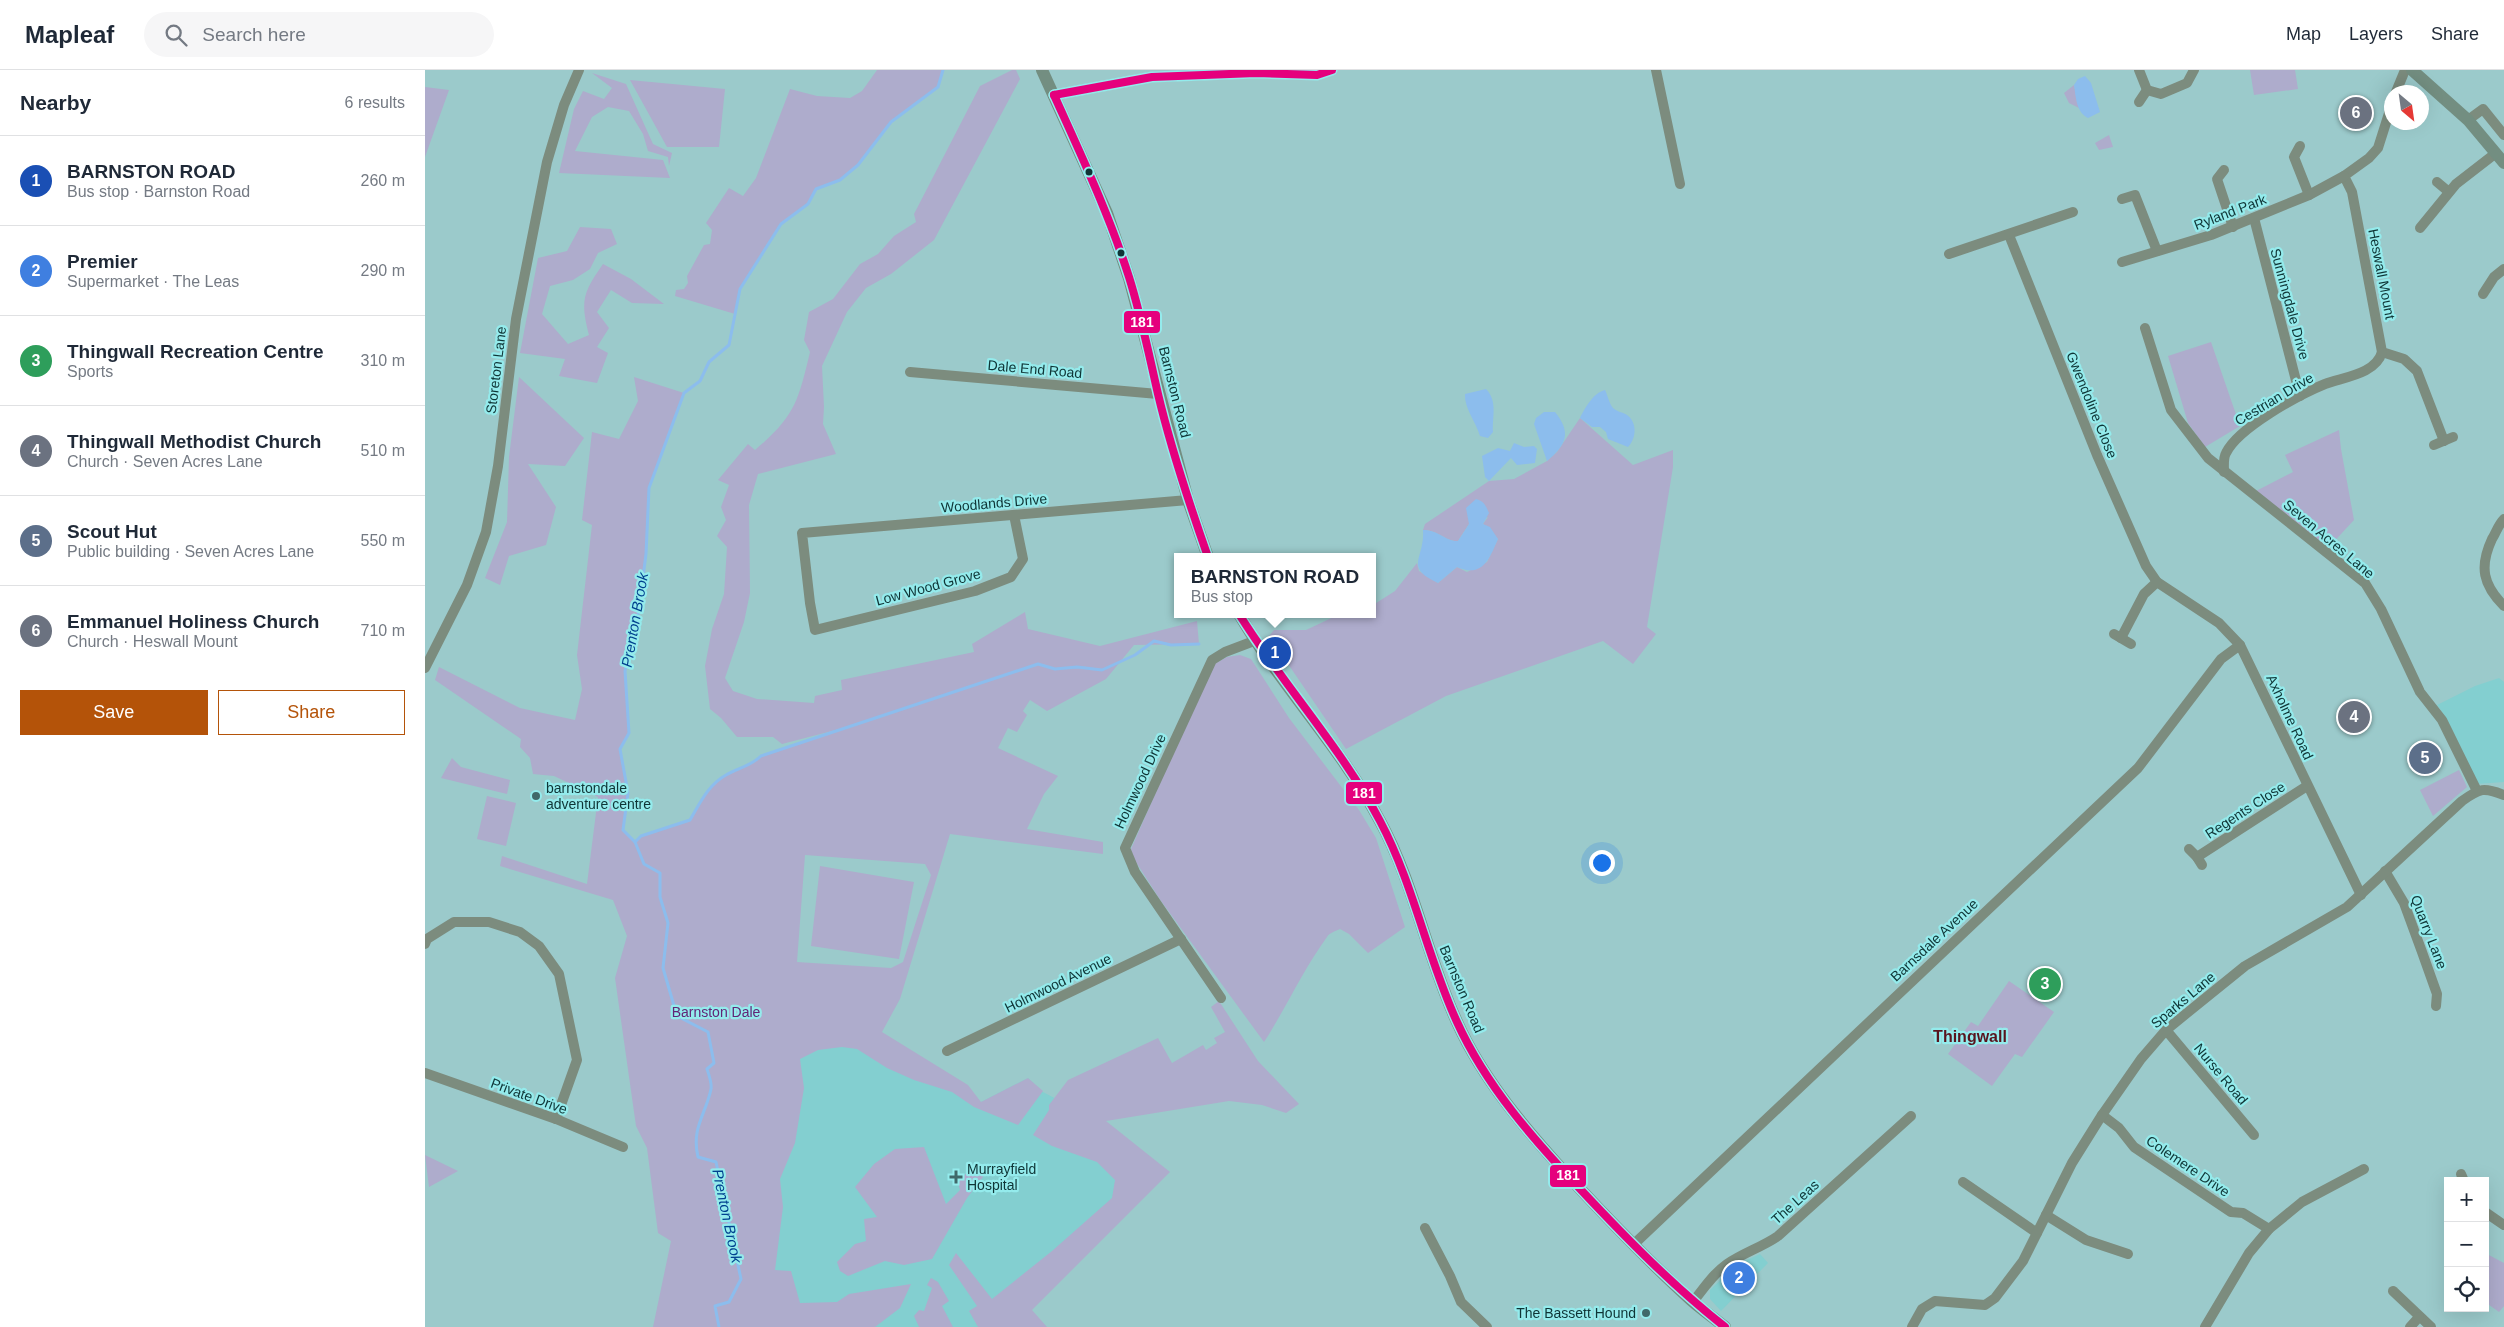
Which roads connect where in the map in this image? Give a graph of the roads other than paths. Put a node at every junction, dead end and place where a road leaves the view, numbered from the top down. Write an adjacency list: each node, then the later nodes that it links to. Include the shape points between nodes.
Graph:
1 (579, 70): 54 (street, Storeton Lane, via 547,162 516,319 486,532 467,585)
2 (1041, 70): 11 (main road, Barnston Road)
3 (1332, 70): 11 (street, via 1317,75 1257,73 1152,77)
4 (1656, 70): 22 (street)
5 (2139, 70): 10 (street)
6 (2194, 70): 10 (street, via 2187,83 2174,90 2161,94)
7 (2405, 70): 9 (street)
8 (2412, 70): 13 (main road)
9 (2400, 85)
10 (2147, 90): 12 (street)
11 (1054, 95): 39 (main road, Barnston Road, via 1107,213 1129,278)
12 (2139, 102)
13 (2468, 120): 15 (street, via 2483,109); 17 (main road)
14 (2384, 129): 20 (street, via 2378,148)
15 (2504, 135)
16 (2300, 146): 24 (street, via 2289,155)
17 (2496, 153): 18 (main road); 23 (street)
18 (2504, 163)
19 (2224, 170): 28 (street, via 2212,178)
20 (2344, 176): 24 (street, Ryland Park); 37 (street, Heswall Mount, via 2352,192)
21 (2437, 182): 23 (street)
22 (1680, 184)
23 (2449, 192): 29 (street)
24 (2309, 195): 27 (street, Ryland Park)
25 (2122, 199): 31 (street, via 2135,195)
26 (2073, 212): 30 (street)
27 (2254, 218): 28 (street, Ryland Park); 40 (street, Sunningdale Drive)
28 (2233, 227): 31 (street, Ryland Park)
29 (2420, 228)
30 (2009, 234): 32 (street); 47 (street, Gwendoline Close, via 2097,455 2146,566)
31 (2157, 251): 33 (street, Ryland Park)
32 (1949, 254)
33 (2122, 262)
34 (2504, 269): 35 (street, via 2494,277)
35 (2483, 294)
36 (2145, 328): 42 (street, Seven Acres Lane, via 2171,410 2208,458)
37 (2382, 352): 40 (street, Cestrian Drive, via 2377,364 2370,368); 41 (street, via 2404,359 2417,371 2449,439)
38 (910, 372): 39 (street, Dale End Road)
39 (1158, 394): 43 (main road, Barnston Road)
40 (2300, 396): 42 (street, Cestrian Drive, via 2238,436 2225,455)
41 (2434, 445)
42 (2224, 472): 56 (street, Seven Acres Lane, via 2365,583 2381,609 2420,692 2443,720)
43 (1188, 500): 44 (street, Woodlands Drive); 46 (main road, Barnston Road)
44 (1014, 515): 50 (street, Low Wood Grove, via 1023,559 1011,577 975,592); 50 (street, Woodlands Drive, via 801,533)
45 (2504, 519): 48 (street, via 2486,552 2483,569 2491,593)
46 (1207, 553)
47 (2157, 582): 52 (street, via 2144,594 2117,636); 53 (street, Axholme Road, via 2219,623)
48 (2504, 606)
49 (1241, 618): 51 (main road, Barnston Road)
50 (815, 630)
51 (1254, 641): 61 (street, Holmwood Drive, via 1212,660 1125,848 1135,872); 81 (main road, Barnston Road, via 1380,820 1397,854 1435,968 1458,1024 1486,1072 1528,1131)
52 (2131, 644)
53 (2240, 644): 55 (street, Axholme Road); 81 (street, Barnsdale Avenue, via 2221,659 2138,768)
54 (425, 668)
55 (2307, 786): 58 (street, Regents Close, via 2199,861); 60 (street, Axholme Road)
56 (2477, 791): 57 (street, via 2487,789); 59 (street, Sparks Lane, via 2462,800)
57 (2504, 795)
58 (2189, 849)
59 (2385, 871): 60 (street, Sparks Lane); 64 (street, Quarry Lane, via 2404,903 2423,952 2437,994)
60 (2361, 895): 65 (street, Sparks Lane, via 2347,907 2245,966)
61 (1181, 939): 63 (street, Holmwood Drive); 66 (street, Holmwood Avenue)
62 (425, 944): 70 (street, via 427,939 454,922 489,922 520,932 539,946 559,974 577,1060)
63 (1221, 998)
64 (2436, 1006)
65 (2166, 1030): 68 (street, Sparks Lane, via 2141,1059); 71 (street, Nurse Road)
66 (947, 1051)
67 (425, 1073): 70 (street, Private Drive)
68 (2102, 1115): 75 (street, Sparks Lane, via 2072,1163); 79 (street, Colemere Drive, via 2119,1128 2134,1147 2231,1212 2243,1212)
69 (1911, 1116): 84 (street, The Leas, via 1778,1236 1716,1273)
70 (556, 1119): 72 (street, Private Drive)
71 (2255, 1135)
72 (623, 1147)
73 (2364, 1169): 79 (street, via 2302,1202)
74 (1963, 1182): 80 (street)
75 (2046, 1215): 80 (street, Sparks Lane); 82 (street, via 2086,1240)
76 (2489, 1215): 77 (street)
77 (2504, 1225)
78 (1425, 1228): 86 (street, via 1461,1302)
79 (2269, 1229): 89 (street, via 2249,1253)
80 (2037, 1233): 88 (street, Sparks Lane, via 2023,1261 1995,1298 1985,1304 1935,1301 1923,1310)
81 (1633, 1245): 84 (main road, Barnston Road)
82 (2128, 1254)
83 (2393, 1291): 85 (street)
84 (1693, 1302): 87 (main road, Barnston Road)
85 (2419, 1317): 90 (street); 91 (street)
86 (1487, 1327)
87 (1725, 1327)
88 (1912, 1327)
89 (2205, 1327)
90 (2410, 1327)
91 (2431, 1327)

